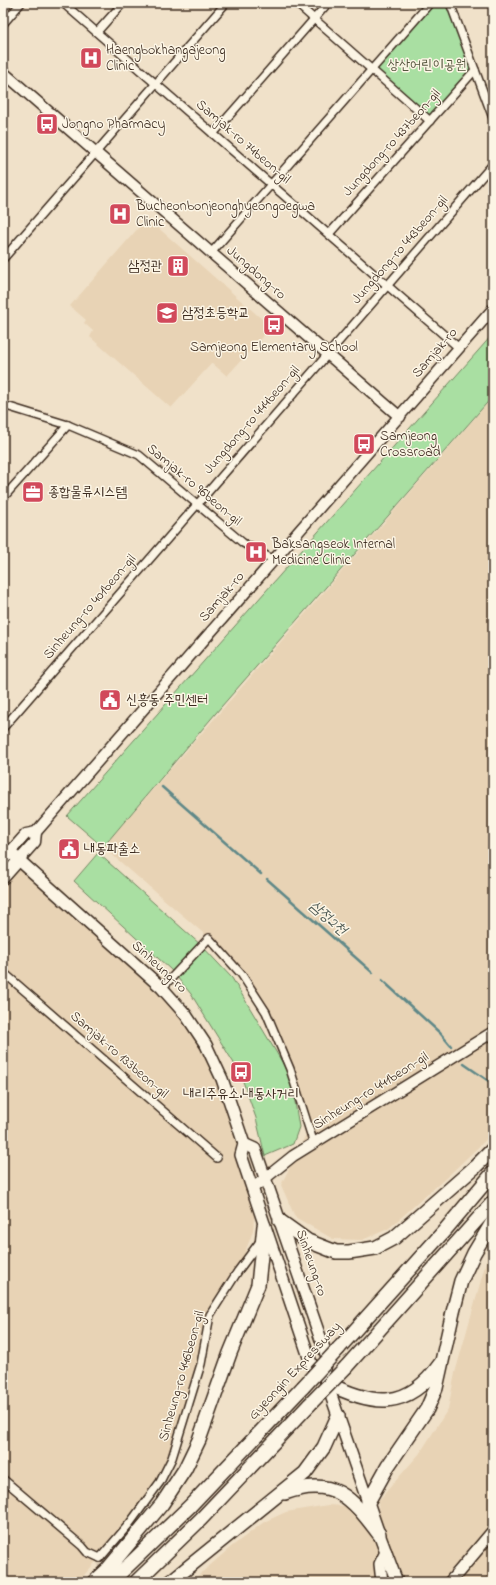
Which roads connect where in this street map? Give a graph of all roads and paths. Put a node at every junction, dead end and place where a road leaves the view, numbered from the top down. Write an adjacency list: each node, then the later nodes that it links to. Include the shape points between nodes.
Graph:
1 (21, 3): 10 (street)
2 (63, 3): 11 (street, Samjak-ro 74beon-gil)
3 (123, 3): 11 (street)
4 (226, 3): 15 (street)
5 (296, 3): 9 (street)
6 (328, 3): 9 (street)
7 (430, 3): 12 (street)
8 (450, 3): 13 (street)
9 (314, 19): 12 (street); 18 (street)
10 (3, 24)
11 (97, 32): 15 (street, Samjak-ro 74beon-gil)
12 (372, 69): 17 (street); 21 (street)
13 (475, 70): 16 (street); 17 (street, Jungdong-ro 437beon-gil)
14 (3, 72): 19 (street, Jungdong-ro)
15 (156, 83): 18 (street, Samjak-ro 74beon-gil); 19 (street)
16 (493, 118)
17 (430, 120): 22 (street, Jungdong-ro 437beon-gil)
18 (214, 134): 21 (street, Samjak-ro 74beon-gil)
19 (95, 153): 23 (street, Jungdong-ro); 24 (street)
20 (493, 164): 25 (street, Jungdong-ro 443beon-gil)
21 (270, 183): 22 (street, Samjak-ro 74beon-gil); 23 (street)
22 (329, 234): 25 (street, Samjak-ro 74beon-gil)
23 (211, 253): 28 (street, Jungdong-ro)
24 (3, 259)
25 (387, 285): 27 (street, Samjak-ro 74beon-gil); 28 (street, Jungdong-ro 443beon-gil)
26 (493, 309): 27 (street, Samjak-ro)
27 (459, 348): 30 (street, Samjak-ro)
28 (327, 353): 30 (street, Jungdong-ro); 33 (street, Jungdong-ro 444beon-gil)
29 (3, 405): 31 (street, Samjak-ro 96beon-gil)
30 (400, 417): 34 (street, Samjak-ro)
31 (68, 425): 32 (street); 33 (street, Samjak-ro 96beon-gil, via 139,455)
32 (3, 498)
33 (197, 504): 34 (street, Samjak-ro 96beon-gil, via 243,543); 35 (street, Sinheung-ro 401beon-gil)
34 (274, 560): 36 (street, Samjak-ro)
35 (3, 728)
36 (36, 832): 37 (street, Samjak-ro, via 26,834); 38 (street, Samjak-ro, via 35,842)
37 (5, 853): 38 (main road, Sinheung-ro)
38 (19, 860): 39 (main road, Samjak-ro); 41 (main road, Sinheung-ro)
39 (3, 878)
40 (3, 972): 46 (street, Samjak-ro 133beon-gil)
41 (162, 988): 43 (main road, Sinheung-ro, via 186,1015 206,1045 222,1079); 44 (street, via 209,938 242,975 266,1012 290,1069)
42 (493, 1032): 44 (street, Sinheung-ro 441beon-gil)
43 (244, 1144): 48 (main road, Sinheung-ro, via 255,1149); 49 (main road, Sinheung-ro, via 241,1155)
44 (314, 1144): 48 (street, Sinheung-ro 441beon-gil)
45 (493, 1149): 51 (highway, via 394,1238 375,1248 336,1252 308,1241)
46 (217, 1158)
47 (493, 1173): 64 (highway, Gyeongin Expressway, bridge, via 303,1387 190,1506)
48 (266, 1178): 49 (street, Sinheung-ro 441beon-gil); 51 (main road, Sinheung-ro)
49 (253, 1188): 53 (main road, Sinheung-ro)
50 (493, 1202): 65 (highway, bridge, via 346,1367 201,1519)
51 (280, 1221): 55 (main road, Sinheung-ro, via 327,1357)
52 (493, 1221): 54 (highway, via 474,1253 462,1281)
53 (263, 1232): 55 (main road, Sinheung-ro, via 312,1366); 57 (street, Sinheung-ro 446beon-gil, via 210,1315 201,1364 172,1458 163,1476 130,1524 100,1561); 63 (highway, via 258,1285 199,1440 185,1469 162,1504)
54 (444, 1357): 55 (highway, via 432,1375 416,1389 390,1400 363,1399 350,1395); 59 (highway, via 436,1388 427,1409 388,1466)
55 (325, 1379): 56 (main road, Sinheung-ro)
56 (338, 1416): 58 (highway, via 330,1436 305,1473); 59 (main road, Sinheung-ro)
57 (3, 1479)
58 (278, 1496): 61 (highway, via 320,1486 341,1493 359,1507); 66 (highway)
59 (368, 1502): 61 (main road, Sinheung-ro)
60 (493, 1531): 69 (main road)
61 (379, 1534): 62 (main road, Sinheung-ro)
62 (386, 1552): 67 (main road, via 380,1564); 68 (main road, Sinheung-ro)
63 (94, 1582)
64 (111, 1582)
65 (136, 1582)
66 (170, 1582)
67 (382, 1582)
68 (397, 1582)
69 (450, 1582)

